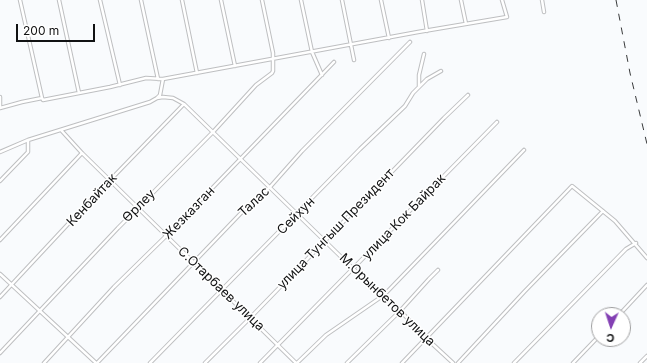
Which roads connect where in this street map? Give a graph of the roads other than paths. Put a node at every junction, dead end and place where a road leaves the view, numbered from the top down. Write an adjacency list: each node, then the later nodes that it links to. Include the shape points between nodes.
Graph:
1 (20, 0): 37 (street)
2 (59, 0): 34 (street)
3 (100, 0): 32 (street)
4 (141, 0): 30 (street)
5 (182, 0): 28 (street)
6 (221, 0): 26 (street)
7 (262, 0): 23 (street)
8 (301, 0): 21 (street)
9 (342, 0): 20 (street)
10 (382, 0): 18 (street)
11 (422, 0): 17 (street)
12 (461, 0): 16 (street)
13 (502, 0): 16 (street, via 507,17)
14 (542, 0): 15 (street)
15 (544, 12)
16 (466, 24): 17 (street)
17 (427, 31): 18 (street)
18 (389, 38): 20 (street)
19 (410, 42): 51 (street, Талас)
20 (351, 45): 21 (street); 24 (street)
21 (312, 52): 23 (street); 29 (street)
22 (424, 54): 33 (street, via 419,75)
23 (273, 59): 26 (street); 43 (street, Өрлеу, via 274,71 256,85)
24 (354, 60)
25 (334, 62): 29 (street, Жезказган)
26 (235, 66): 28 (street)
27 (441, 70): 33 (street, Сейхун)
28 (198, 73): 31 (street)
29 (322, 75): 48 (street, Жезказган)
30 (158, 79): 31 (street); 32 (street, via 146,78)
31 (164, 79): 38 (street)
32 (120, 85): 34 (street)
33 (420, 86): 54 (street, Сейхун, via 405,106)
34 (79, 93): 37 (street, via 43,100)
35 (468, 96): 57 (street, улица Тунгыш Президент)
36 (0, 97): 40 (street)
37 (42, 98): 40 (street)
38 (157, 98): 39 (street, via 173,98); 42 (street)
39 (184, 104): 43 (street, М.Орынбетов улица); 49 (street, Кенбайтак)
40 (0, 108)
41 (497, 122): 61 (street, улица Кок Байрак)
42 (61, 130): 44 (street); 47 (street, С.Отарбаев улица)
43 (213, 132): 48 (street, М.Орынбетов улица); 52 (street, Өрлеу)
44 (28, 140): 46 (street); 50 (street, via 28,152)
45 (524, 150): 67 (street)
46 (0, 152)
47 (82, 153): 49 (street, С.Отарбаев улица); 56 (street)
48 (241, 159): 51 (street, М.Орынбетов улица); 55 (street, Жезказган)
49 (110, 180): 52 (street, С.Отарбаев улица); 65 (street, Кенбайтак)
50 (0, 181)
51 (270, 187): 54 (street, М.Орынбетов улица); 60 (street, Талас, via 243,211)
52 (138, 208): 55 (street, С.Отарбаев улица); 71 (street, Өрлеу)
53 (603, 212): 58 (street); 74 (street, via 572,186); 88 (street, via 530,285)
54 (298, 214): 57 (street, М.Орынбетов улица); 66 (street, Сейхун)
55 (166, 236): 60 (street, С.Отарбаев улица); 73 (street, Жезказган, via 114,287)
56 (0, 240)
57 (326, 241): 61 (street, М.Орынбетов улица); 72 (street, улица Тунгыш Президент)
58 (636, 244): 59 (street); 89 (street, via 626,249)
59 (647, 258)
60 (194, 263): 66 (street, С.Отарбаев улица); 80 (street, Талас)
61 (354, 268): 67 (street, М.Орынбетов улица); 76 (street, улица Кок Байрак)
62 (438, 270): 70 (street)
63 (0, 274): 65 (street)
64 (647, 285): 69 (street)
65 (12, 286): 68 (street, Кенбайтак); 71 (street)
66 (221, 290): 72 (street, С.Отарбаев улица); 81 (street, Сейхун)
67 (384, 295): 70 (street, М.Орынбетов улица); 84 (street, via 337,327)
68 (0, 297)
69 (626, 307)
70 (400, 311): 74 (street, М.Орынбетов улица); 85 (street)
71 (40, 312): 73 (street); 77 (street, Өрлеу)
72 (250, 318): 76 (street, С.Отарбаев улица); 82 (street, улица Тунгыш Президент)
73 (68, 338): 79 (street, Жезказган); 80 (street)
74 (426, 338): 86 (street); 87 (street, М.Орынбетов улица)
75 (591, 344): 90 (street)
76 (278, 345): 83 (street, улица Кок Байрак); 84 (street, С.Отарбаев улица)
77 (0, 353)
78 (647, 356): 91 (street)
79 (44, 363)
80 (97, 363)
81 (150, 363)
82 (205, 363)
83 (260, 363)
84 (296, 363)
85 (347, 363)
86 (402, 363)
87 (453, 363)
88 (458, 363)
89 (514, 363)
90 (573, 363)
91 (640, 363)

